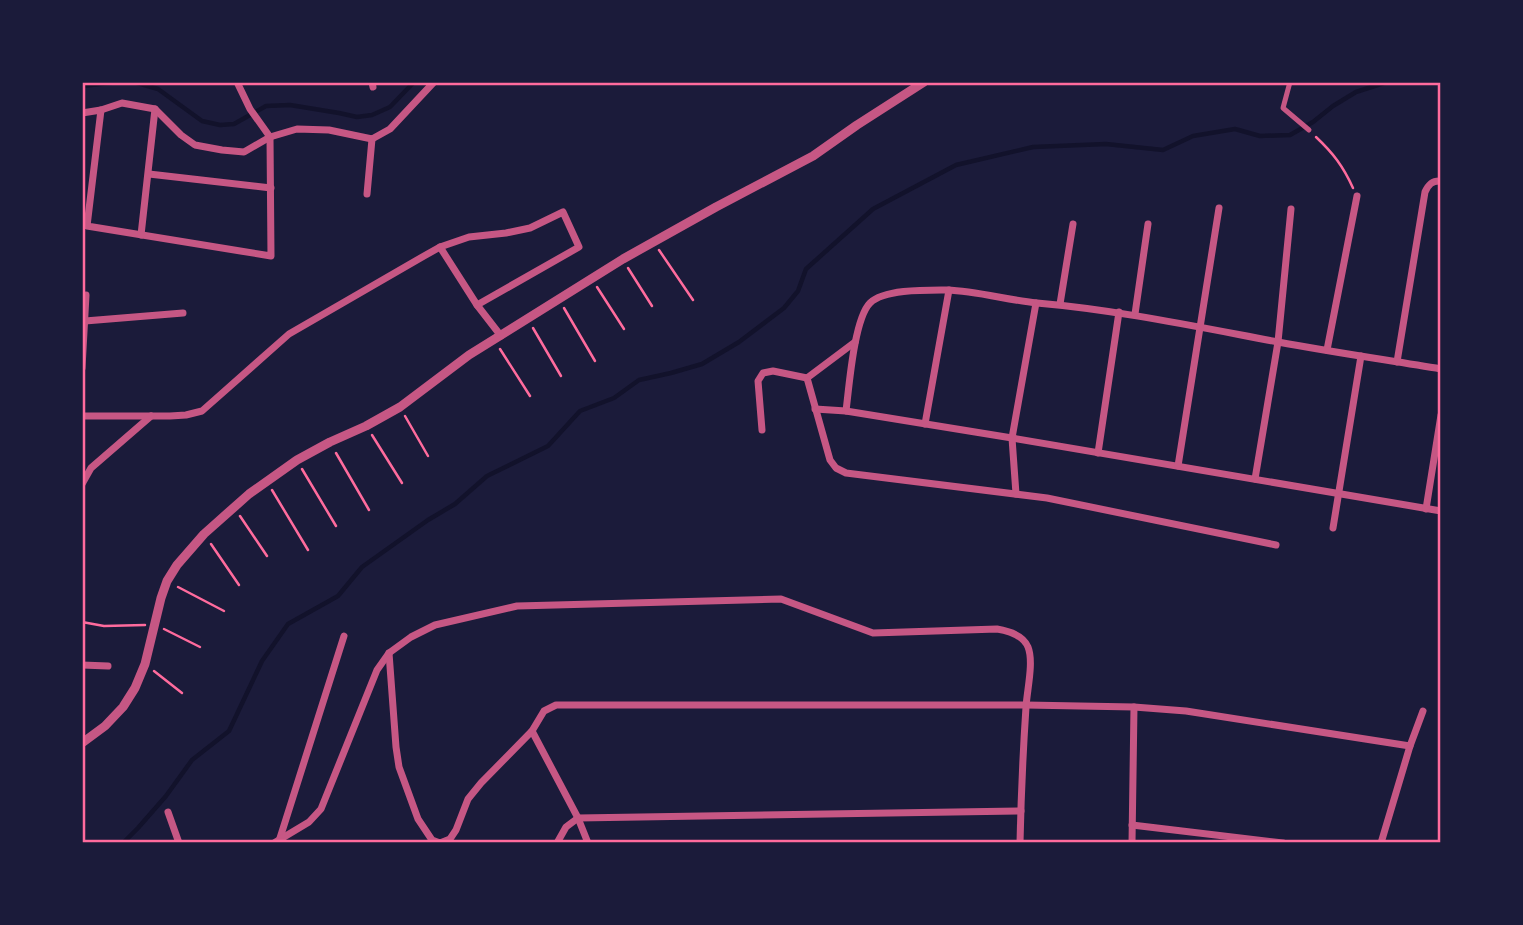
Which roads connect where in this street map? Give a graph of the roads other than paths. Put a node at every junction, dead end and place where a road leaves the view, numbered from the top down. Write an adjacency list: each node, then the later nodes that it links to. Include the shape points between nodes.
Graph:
1 (237, 82): 9 (street)
2 (434, 82): 10 (street, via 390,128)
3 (924, 82): 32 (street, via 813,156 623,259)
4 (1290, 82): 8 (street, via 1283,108)
5 (155, 109): 6 (street, via 122,103); 9 (street, via 195,145 244,152); 11 (street)
6 (101, 110): 7 (street); 20 (street, via 87,226)
7 (82, 113)
8 (1309, 130)
9 (270, 136): 10 (street, via 329,130); 13 (street)
10 (372, 139): 14 (street)
11 (149, 174): 13 (street); 20 (street)
12 (1441, 181): 37 (street, via 1429,184 1425,192)
13 (271, 188): 20 (street, via 271,256)
14 (367, 194)
15 (1357, 196): 35 (street)
16 (1219, 208): 31 (street)
17 (1291, 209): 34 (street)
18 (1147, 223): 29 (street)
19 (1073, 224): 25 (street)
20 (141, 235)
21 (440, 247): 26 (street); 26 (street, via 469,236 530,228 563,212 579,247); 43 (street, via 289,334 202,411)
22 (949, 290): 24 (street); 33 (street, via 899,293 870,303); 46 (street)
23 (86, 295): 30 (street)
24 (1036, 303): 25 (street); 48 (street)
25 (1060, 304): 27 (street)
26 (477, 305): 32 (street)
27 (1119, 312): 29 (street); 49 (street)
28 (183, 313): 30 (street)
29 (1135, 314): 31 (street)
30 (85, 321): 38 (street)
31 (1200, 327): 34 (street); 50 (street)
32 (498, 338): 67 (street, via 400,408 297,460 204,534 167,581 135,688 105,726)
33 (855, 342): 40 (street); 42 (street)
34 (1278, 342): 35 (street); 51 (street)
35 (1327, 350): 36 (street)
36 (1361, 356): 37 (street); 53 (street)
37 (1397, 362): 39 (street)
38 (82, 368)
39 (1441, 369)
40 (807, 378): 41 (street); 47 (street, via 763,373 758,382)
41 (815, 409): 42 (street); 54 (street, via 830,460 846,473)
42 (846, 411): 46 (street)
43 (152, 415): 45 (street); 52 (street, via 92,468)
44 (1441, 415): 55 (street)
45 (82, 416)
46 (925, 424): 48 (street)
47 (762, 430)
48 (1012, 438): 49 (street); 54 (street)
49 (1098, 453): 50 (street)
50 (1178, 466): 51 (street)
51 (1255, 479): 53 (street)
52 (82, 484)
53 (1338, 493): 55 (street); 57 (street)
54 (1016, 494): 58 (street)
55 (1426, 509): 56 (street)
56 (1441, 511)
57 (1333, 528)
58 (1276, 545)
59 (344, 636): 73 (street)
60 (389, 653): 63 (street, via 435,625 517,606 781,599 873,633 1009,631 1028,646); 73 (street, via 377,670 321,809); 75 (street, via 399,767 418,819 432,840)
61 (82, 665): 62 (street)
62 (108, 666)
63 (1026, 705): 64 (street); 66 (street, via 556,705 544,711); 69 (street)
64 (1134, 707): 68 (street); 72 (street)
65 (1423, 710): 68 (street)
66 (532, 731): 71 (street); 75 (street, via 481,783 468,799 450,839)
67 (82, 743)
68 (1410, 746): 81 (street)
69 (1021, 811): 71 (street); 78 (street)
70 (168, 812): 74 (street)
71 (578, 818): 76 (street); 77 (street)
72 (1132, 825): 79 (street); 80 (street)
73 (277, 841)
74 (179, 843)
75 (440, 843)
76 (557, 843)
77 (588, 843)
78 (1020, 843)
79 (1132, 843)
80 (1283, 843)
81 (1381, 843)

